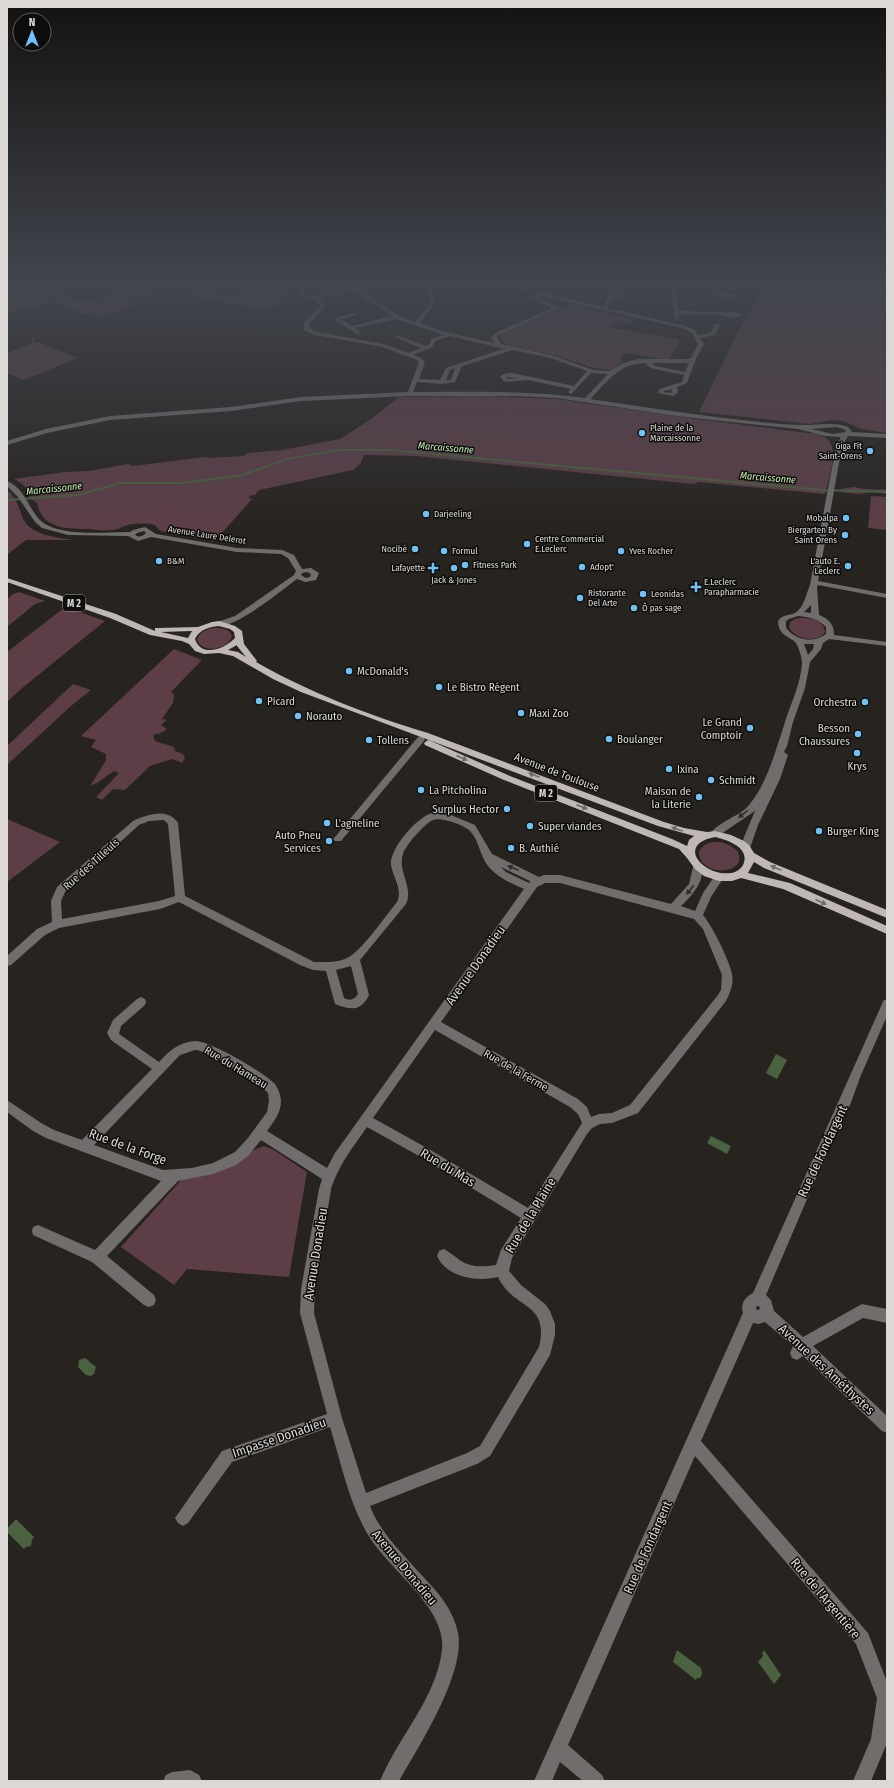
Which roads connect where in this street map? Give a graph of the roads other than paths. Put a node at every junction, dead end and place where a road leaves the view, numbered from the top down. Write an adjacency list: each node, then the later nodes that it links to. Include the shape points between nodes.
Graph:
1 (420, 366): 12 (street)
2 (457, 366): 13 (street, via 448,369)
3 (459, 366): 13 (street, via 453,381)
4 (581, 366): 8 (street)
5 (622, 366): 10 (street)
6 (652, 366): 9 (street)
7 (690, 366): 9 (street)
8 (589, 371): 10 (street); 15 (street)
9 (686, 374): 14 (street, via 684,383)
10 (610, 375): 18 (street)
11 (528, 378): 15 (street)
12 (415, 380): 13 (street); 16 (street)
13 (442, 382)
14 (674, 387)
15 (575, 388): 17 (street)
16 (410, 394): 17 (street, via 523,394); 22 (street, via 301,399 231,409 110,418 46,431)
17 (568, 397): 18 (street)
18 (587, 399): 19 (street, via 676,414)
19 (827, 432): 20 (street); 20 (street, via 836,425); 23 (street)
20 (847, 432): 21 (street); 23 (street)
21 (887, 436)
22 (7, 443)
23 (839, 446): 27 (street)
24 (7, 483): 25 (street, Avenue Laure Delerot, via 18,490 39,523 56,530 73,533 131,534 141,529 149,531 150,534 237,550 282,552 291,557)
25 (299, 576): 31 (street, via 238,618); 35 (street, via 243,621)
26 (7, 580): 32 (main road, M 2)
27 (814, 583): 28 (street); 29 (street, via 807,605); 30 (street)
28 (887, 596)
29 (798, 614): 30 (street); 37 (street, via 786,617 781,624 786,633)
30 (815, 617): 33 (street)
31 (220, 624): 34 (main road); 35 (main road, via 231,626)
32 (141, 627): 34 (main road, M 2, via 163,630); 39 (main road, M 2, via 160,635)
33 (830, 627): 36 (street); 40 (street)
34 (199, 629): 39 (main road, via 192,635)
35 (238, 635): 41 (main road, via 234,645); 43 (main road, M 2, via 244,650)
36 (828, 637): 38 (street); 40 (street)
37 (798, 640): 38 (street); 42 (street)
38 (819, 641): 42 (street, via 817,649)
39 (191, 642): 41 (main road, via 195,648 202,651)
40 (887, 644)
41 (219, 651): 43 (main road, M 2, via 235,654)
42 (806, 662): 46 (street, via 801,688)
43 (255, 664): 44 (main road, Avenue de Toulouse / M 2, via 287,683)
44 (402, 728): 45 (main road, Avenue de Toulouse / M 2); 48 (main road, Avenue de Toulouse / M 2, one-way to 44, via 661,824)
45 (421, 740): 49 (street); 51 (main road, Avenue de Toulouse / M 2, one-way to 51, via 506,778 668,840 682,847)
46 (783, 746): 47 (street, one-way to 47, via 763,791 752,808); 50 (street, via 785,751 778,776 750,833)
47 (715, 834): 48 (main road); 50 (main road, via 730,837 742,844)
48 (705, 835): 51 (main road, via 693,843)
49 (338, 839)
50 (748, 852): 53 (main road, via 750,862); 58 (main road, one-way to 50, via 767,865)
51 (690, 855): 52 (main road)
52 (697, 866): 54 (main road); 57 (street, one-way to 57, via 693,888)
53 (740, 874): 54 (main road); 61 (main road, one-way to 61, via 786,886)
54 (719, 877): 59 (street)
55 (534, 884): 57 (street, via 552,878 560,879); 62 (street, via 499,872 491,863 472,827 442,815 432,816 401,846 396,858 404,892 401,904); 67 (street, Avenue Donadieu)
56 (180, 898): 60 (street, via 160,905); 60 (street, Rue des Tilleuls, via 173,823 166,817 148,818 136,824 61,890 56,901); 64 (street, via 304,962 313,966)
57 (673, 908): 59 (street)
58 (887, 914)
59 (698, 916): 71 (street, via 707,927 727,975 728,983 724,994 634,1109 626,1114)
60 (57, 924): 63 (street, via 41,932)
61 (887, 930)
62 (355, 960): 64 (street); 64 (street, via 364,995 359,1002 349,1005 339,1001)
63 (7, 962)
64 (330, 967)
65 (141, 1002): 68 (street, via 117,1023 113,1033)
66 (887, 1004): 82 (street, Rue de Fondargent, via 758,1298 749,1302 748,1306)
67 (434, 1024): 70 (street, Avenue Donadieu); 71 (street, Rue de la Ferme, via 574,1103 583,1112)
68 (159, 1068): 72 (street, Rue du Hameau, via 176,1052 190,1046 204,1046 266,1084 274,1094 275,1107 272,1115); 73 (street, Rue du Hameau)
69 (7, 1105): 73 (street, Rue de la Forge, via 50,1134)
70 (365, 1120): 75 (street, Avenue Donadieu); 76 (street, Rue du Mas)
71 (588, 1124): 76 (street, Rue de la Plaine)
72 (258, 1132): 74 (street, Rue de la Forge, via 240,1155 225,1165); 75 (street)
73 (84, 1146): 74 (street, Rue de la Forge, via 163,1176)
74 (174, 1176): 79 (street)
75 (329, 1176): 85 (street, Avenue Donadieu, via 308,1289 307,1313)
76 (529, 1216): 80 (street, Rue de la Plaine, via 506,1255)
77 (38, 1231): 79 (street)
78 (444, 1256): 80 (street, via 468,1272 482,1274)
79 (97, 1257): 81 (street)
80 (502, 1270): 88 (street, via 513,1288 543,1311 547,1319 548,1334 544,1350 494,1437 485,1451 472,1459)
81 (149, 1300)
82 (758, 1313): 84 (street, Avenue des Améthystes); 87 (street, Rue de Fondargent)
83 (887, 1316): 84 (street, via 862,1311)
84 (799, 1349): 86 (street, Avenue des Améthystes)
85 (335, 1418): 88 (street, Avenue Donadieu); 89 (street, Impasse Donadieu, via 227,1456)
86 (887, 1426)
87 (693, 1442): 90 (street, Rue de Fondargent); 96 (street, Rue de l'Argentière, via 862,1639 885,1698 880,1740)
88 (360, 1502): 93 (street, Avenue Donadieu, via 375,1533 436,1601 450,1634 449,1664 414,1737)
89 (183, 1518)
90 (558, 1748): 94 (street, Rue de Fondargent); 95 (street)
91 (172, 1781): 92 (street)
92 (193, 1781)
93 (389, 1781)
94 (543, 1781)
95 (596, 1781)
96 (862, 1781)

